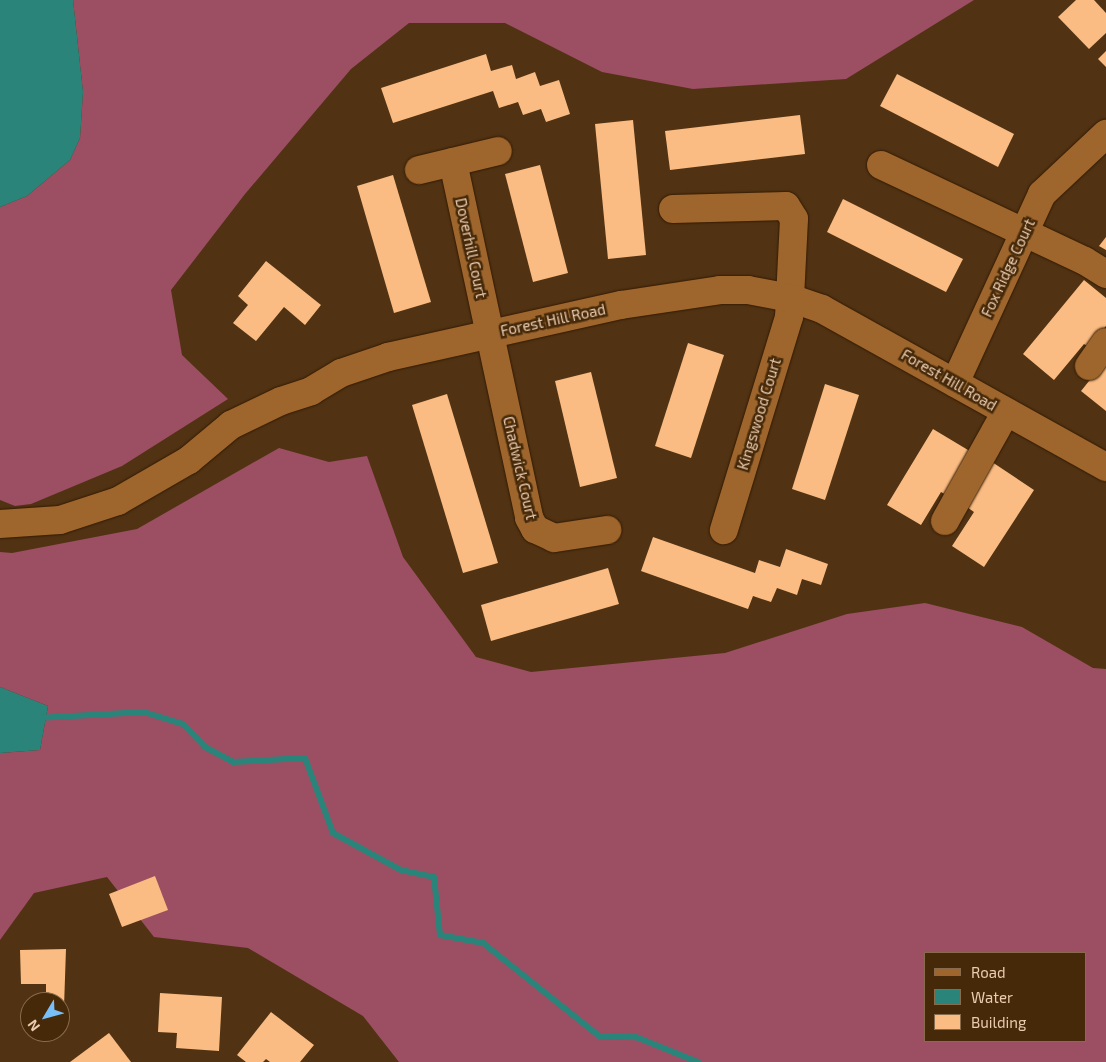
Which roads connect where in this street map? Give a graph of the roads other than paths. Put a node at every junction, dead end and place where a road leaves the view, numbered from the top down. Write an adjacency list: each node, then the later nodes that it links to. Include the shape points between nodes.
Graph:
1 (1106, 134): 7 (street, Fox Ridge Court, via 1042,194)
2 (498, 151): 3 (street)
3 (452, 162): 5 (street); 10 (street, Doverhill Court)
4 (881, 165): 7 (street)
5 (419, 170)
6 (673, 209): 9 (street, Kingswood Court, via 786,206 794,219)
7 (1023, 234): 8 (street, via 1085,261); 13 (street, Fox Ridge Court)
8 (1106, 274)
9 (790, 298): 10 (street, Forest Hill Road, via 748,290 720,290 621,305); 13 (street, Forest Hill Road, via 847,321); 19 (street, Kingswood Court, via 788,317)
10 (489, 334): 17 (street, Forest Hill Road, via 414,350 341,373 311,391 281,401 231,425 189,460 150,485 102,507 60,520); 18 (street, Chadwick Court, via 529,518 535,529 554,538)
11 (1106, 342): 12 (street)
12 (1089, 366)
13 (955, 383): 14 (street, Forest Hill Road)
14 (1006, 412): 15 (street, Forest Hill Road); 16 (street)
15 (1106, 467)
16 (945, 521)
17 (0, 524)
18 (606, 530)
19 (724, 530)

